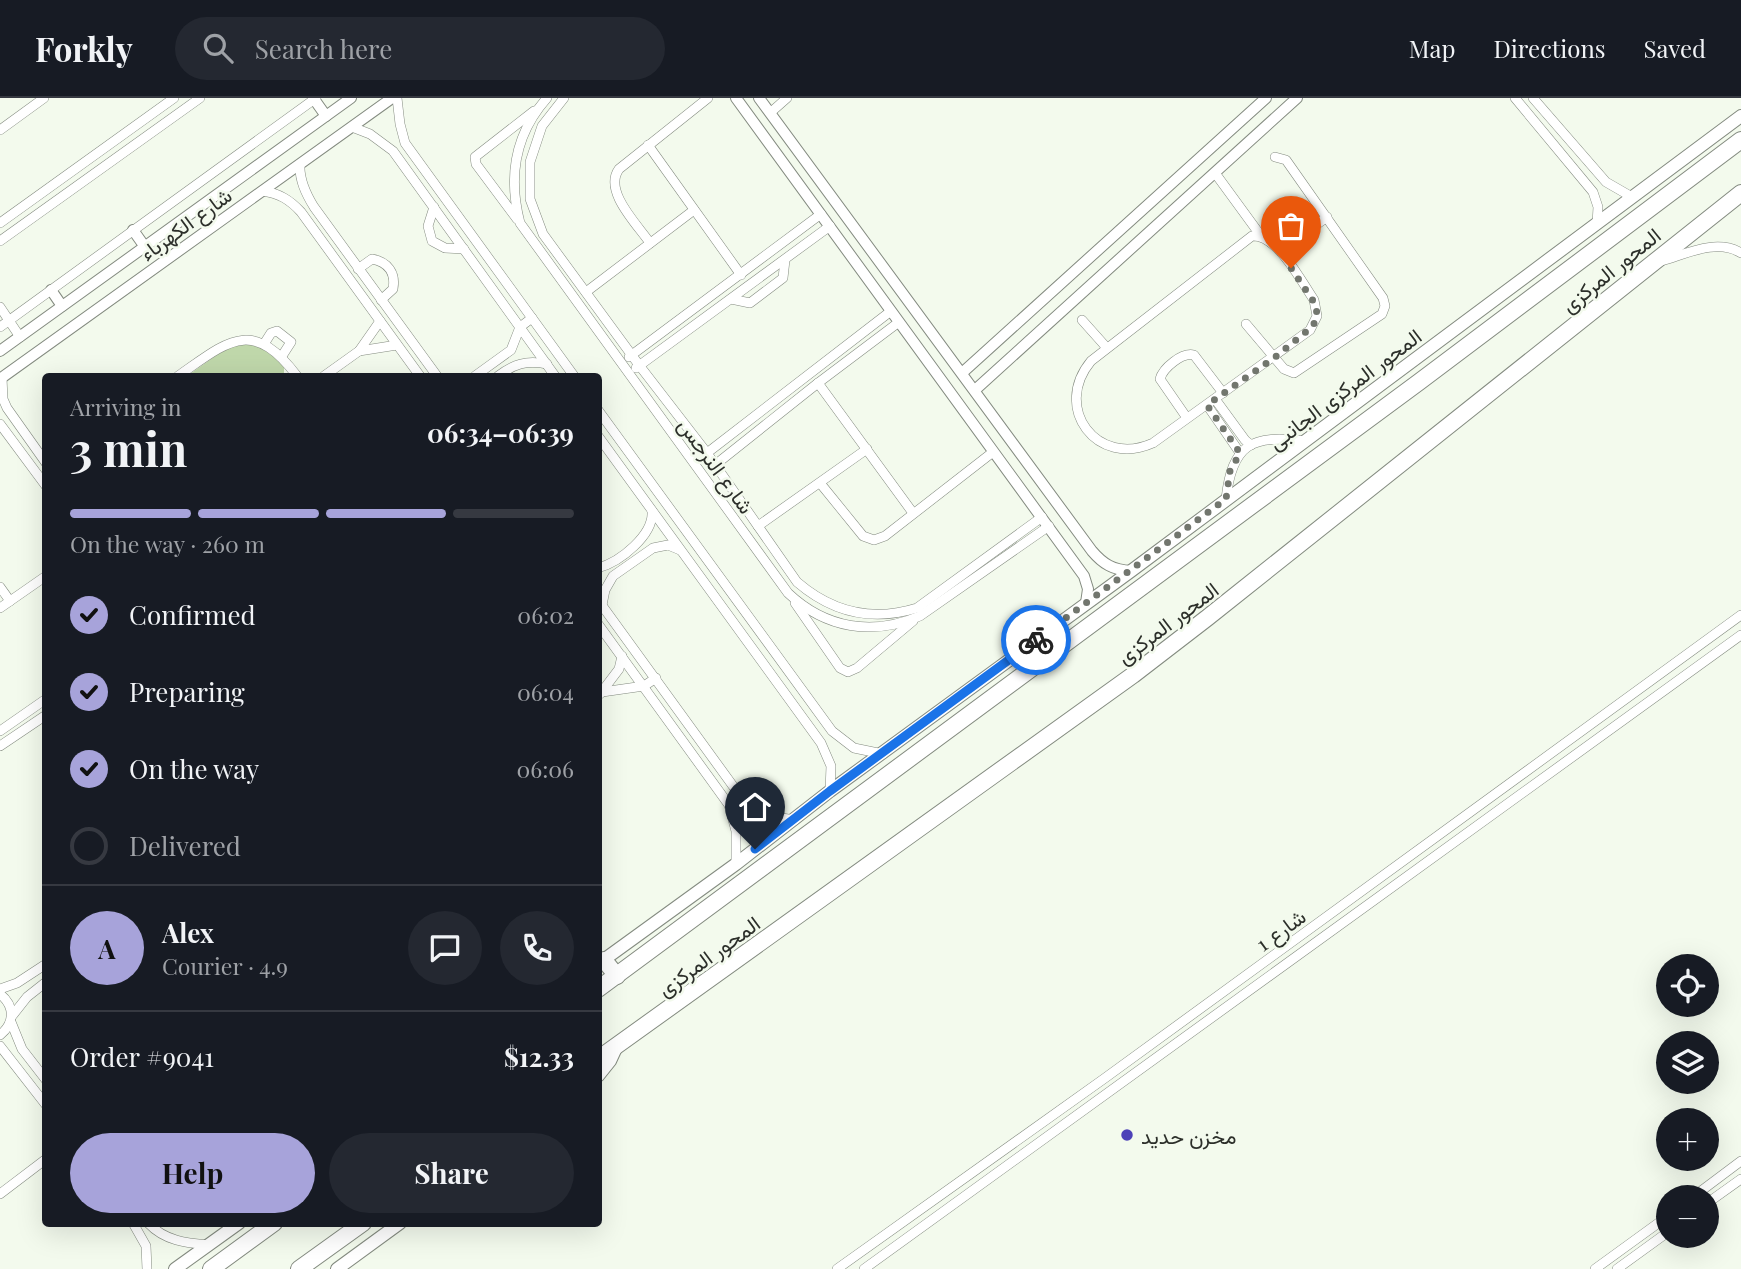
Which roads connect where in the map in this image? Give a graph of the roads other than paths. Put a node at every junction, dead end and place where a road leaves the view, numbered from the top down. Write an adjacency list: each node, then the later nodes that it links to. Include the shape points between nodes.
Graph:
1 (44, 98): 21 (street)
2 (200, 98): 32 (street)
3 (351, 98): 18 (street, شارع الكهرباء)
4 (395, 98): 20 (street, شارع الكهرباء); 67 (street, via 405,143)
5 (564, 98): 61 (street, شارع النرجس, via 534,143 530,199 543,234)
6 (708, 98): 23 (street)
7 (736, 98): 28 (street)
8 (759, 98): 17 (street)
9 (787, 98): 17 (street)
10 (1266, 98): 33 (street)
11 (1297, 98): 30 (street)
12 (1515, 98): 31 (street)
13 (1533, 98): 29 (street)
14 (171, 99): 27 (street)
15 (315, 99): 18 (street); 48 (street)
16 (544, 102): 45 (street, شارع النرجس, via 529,122 515,162 513,182); 45 (street, via 475,157)
17 (770, 113): 24 (street)
18 (326, 116): 52 (street, شارع الكهرباء)
19 (1741, 116): 36 (main road, المحور المركزى الجانبى)
20 (352, 127): 26 (street, شارع الكهرباء); 39 (street, via 393,151)
21 (0, 130)
22 (1741, 140): 158 (highway, المحور المركزى)
23 (648, 145): 40 (street); 51 (street, via 618,169 613,181 616,195)
24 (803, 156): 28 (street); 96 (street)
25 (1275, 157): 42 (street, via 1286,160)
26 (300, 164): 34 (street, شارع الكهرباء); 58 (street, via 308,197)
27 (79, 166): 32 (street); 44 (street)
28 (788, 167): 41 (street)
29 (1592, 167): 31 (street); 36 (street, via 1612,187)
30 (1215, 173): 37 (street); 49 (street)
31 (1582, 175): 46 (street, via 1596,198)
32 (88, 178): 50 (street)
33 (1176, 180): 37 (street, via 1176,191); 38 (street)
34 (262, 191): 70 (street, via 284,197 301,212); 98 (street, شارع الكهرباء)
35 (1741, 193): 57 (highway, المحور المركزى)
36 (1632, 197): 46 (main road, المحور المركزى الجانبى)
37 (1187, 198): 43 (street)
38 (1149, 205): 43 (street, via 1158,208); 96 (street)
39 (434, 207): 53 (street); 53 (street, via 428,226 432,241 445,248)
40 (694, 210): 51 (street); 59 (street)
41 (821, 214): 47 (street); 59 (street)
42 (1327, 218): 54 (street); 83 (street, via 1383,298 1384,310 1297,372 1286,371)
43 (1162, 221): 100 (street)
44 (0, 223)
45 (520, 223): 84 (street, شارع النرجس)
46 (1597, 224): 106 (main road, المحور المركزى الجانبى)
47 (830, 226): 56 (street); 66 (street)
48 (133, 230): 52 (street); 60 (street)
49 (1261, 236): 54 (street); 78 (street, via 1244,241)
50 (0, 241)
51 (650, 243): 61 (street)
52 (145, 247): 64 (street, شارع الكهرباء)
53 (464, 249): 73 (street)
54 (1280, 251): 83 (street, via 1314,300 1317,316 1310,330)
55 (1741, 253): 57 (street, via 1717,246)
56 (785, 260): 62 (street); 62 (street, via 783,278 750,303)
57 (1649, 264): 167 (highway, المحور المركزى, via 1197,626)
58 (358, 269): 63 (street); 63 (street, via 372,259 388,267 393,289)
59 (741, 275): 81 (street)
60 (51, 290): 64 (street); 68 (street)
61 (586, 292): 81 (street, شارع النرجس)
62 (731, 299): 86 (street)
63 (381, 300): 91 (street)
64 (62, 306): 75 (street, شارع الكهرباء)
65 (0, 307): 68 (street)
66 (891, 311): 71 (street); 112 (street)
67 (532, 318): 73 (street); 95 (street)
68 (9, 320): 74 (street); 75 (street)
69 (1082, 320): 78 (street)
70 (380, 321): 77 (street); 80 (street)
71 (899, 322): 99 (street); 111 (street)
72 (1246, 324): 83 (street)
73 (520, 327): 85 (street); 92 (street, via 511,350)
74 (0, 328): 75 (street)
75 (15, 340): 79 (street, شارع الكهرباء)
76 (264, 344): 82 (street); 82 (street, via 277,331 291,342); 87 (street, via 244,340 223,344)
77 (397, 345): 80 (street); 90 (street)
78 (1107, 348): 103 (street, via 1085,368 1076,392 1080,418 1096,439 1119,449 1137,449)
79 (0, 351)
80 (359, 351): 89 (street)
81 (632, 355): 84 (street); 86 (street, شارع النرجس)
82 (282, 356): 88 (street)
83 (1274, 358): 101 (street)
84 (621, 362): 97 (street, شارع النرجس)
85 (547, 364): 93 (street, via 521,363); 94 (street)
86 (639, 365): 97 (street); 112 (street, شارع النرجس)
87 (182, 373)
88 (295, 373)
89 (328, 373)
90 (418, 373)
91 (435, 373)
92 (479, 373)
93 (502, 373)
94 (553, 373)
95 (572, 373)
96 (962, 373): 100 (street)
97 (629, 374): 130 (street, شارع النرجس)
98 (1, 377): 114 (street, via 7,408)
99 (818, 383): 109 (street); 115 (street)
100 (975, 390): 124 (street)
101 (1215, 399): 103 (street); 103 (street, via 1194,355 1185,355 1163,371 1160,379); 107 (street); 113 (street)
102 (602, 416): 151 (street, via 832,732 854,748)
103 (1187, 418)
104 (0, 424): 116 (street)
105 (602, 441): 108 (street)
106 (1305, 441): 107 (street, via 1270,438); 118 (main road, المحور المركزى الجانبى)
107 (1251, 445): 113 (street)
108 (608, 449): 110 (street); 119 (street)
109 (867, 449): 117 (street); 120 (street)
110 (602, 452)
111 (993, 452): 120 (street); 121 (street)
112 (707, 453): 115 (street, شارع النرجس)
113 (1240, 453): 118 (street, via 1230,471)
114 (42, 456)
115 (715, 465): 122 (street, شارع النرجس)
116 (42, 481)
117 (820, 483): 120 (street, via 868,539 880,539); 122 (street)
118 (1226, 499): 127 (main road, المحور المركزى الجانبى)
119 (652, 510): 123 (street); 126 (street, via 644,537)
120 (913, 513)
121 (1045, 522): 122 (street, شارع النرجس, via 917,608 881,615 844,611 811,594 797,582); 125 (street); 137 (street, شارع النرجس)
122 (758, 526)
123 (681, 551): 131 (street, via 668,545 653,548 613,576); 152 (street, via 828,754)
124 (1092, 551): 125 (street, via 1085,560); 127 (street, via 1102,563)
125 (1073, 562): 133 (street, via 1087,583)
126 (602, 567)
127 (1131, 571): 133 (main road, المحور المركزى الجانبى)
128 (42, 579): 132 (street)
129 (0, 587): 132 (street)
130 (788, 593): 137 (street, شارع النرجس, via 813,613 850,626 890,626); 137 (street, via 840,668 848,672)
131 (602, 598)
132 (10, 601): 135 (street)
133 (1086, 603): 151 (main road, المحور المركزى الجانبى)
134 (602, 606): 141 (street)
135 (0, 608)
136 (1741, 615): 148 (street, شارع 1)
137 (920, 616)
138 (602, 629): 140 (street)
139 (1741, 635): 150 (street, شارع 1)
140 (622, 656): 142 (street); 143 (street, via 620,669)
141 (656, 678): 142 (street); 153 (street, via 741,797 775,817)
142 (643, 686): 144 (street); 154 (street, via 729,806 736,831)
143 (602, 692)
144 (602, 694)
145 (42, 702): 147 (street)
146 (42, 718): 149 (street)
147 (0, 730)
148 (1572, 738): 150 (street); 162 (street, شارع 1)
149 (0, 746)
150 (1580, 751): 163 (street, شارع 1)
151 (883, 754): 152 (main road, المحور المركزى الجانبى)
152 (830, 791): 153 (main road, المحور المركزى الجانبى)
153 (795, 820): 154 (main road, المحور المركزى الجانبى)
154 (736, 864): 155 (main road, المحور المركزى الجانبى)
155 (602, 961)
156 (602, 963): 158 (highway)
157 (42, 967): 161 (street)
158 (617, 976): 160 (highway, المحور المركزى)
159 (42, 985): 164 (street)
160 (602, 986)
161 (0, 992): 164 (street, via 10,1004)
162 (1206, 1005): 163 (street); 192 (street, شارع 1)
163 (1214, 1016): 193 (street, شارع 1)
164 (11, 1019): 165 (street); 170 (street, via 22,1049)
165 (0, 1035)
166 (0, 1046): 171 (street)
167 (616, 1048): 168 (highway, المحور المركزى); 169 (main road)
168 (602, 1057)
169 (602, 1071)
170 (42, 1075)
171 (42, 1100)
172 (1741, 1161): 175 (street)
173 (42, 1163): 176 (street)
174 (1741, 1179): 177 (street)
175 (1709, 1185)
176 (0, 1194)
177 (1719, 1195)
178 (1656, 1225): 194 (street)
179 (134, 1227): 187 (street, via 146,1246)
180 (152, 1227): 186 (street, via 174,1240)
181 (234, 1227): 186 (main road)
182 (269, 1227): 189 (highway)
183 (357, 1227): 190 (highway)
184 (395, 1227): 191 (main road)
185 (1656, 1241): 195 (street)
186 (209, 1245): 188 (main road)
187 (147, 1269)
188 (175, 1269)
189 (211, 1269)
190 (299, 1269)
191 (337, 1269)
192 (837, 1269)
193 (864, 1269)
194 (1595, 1269)
195 (1617, 1269)

